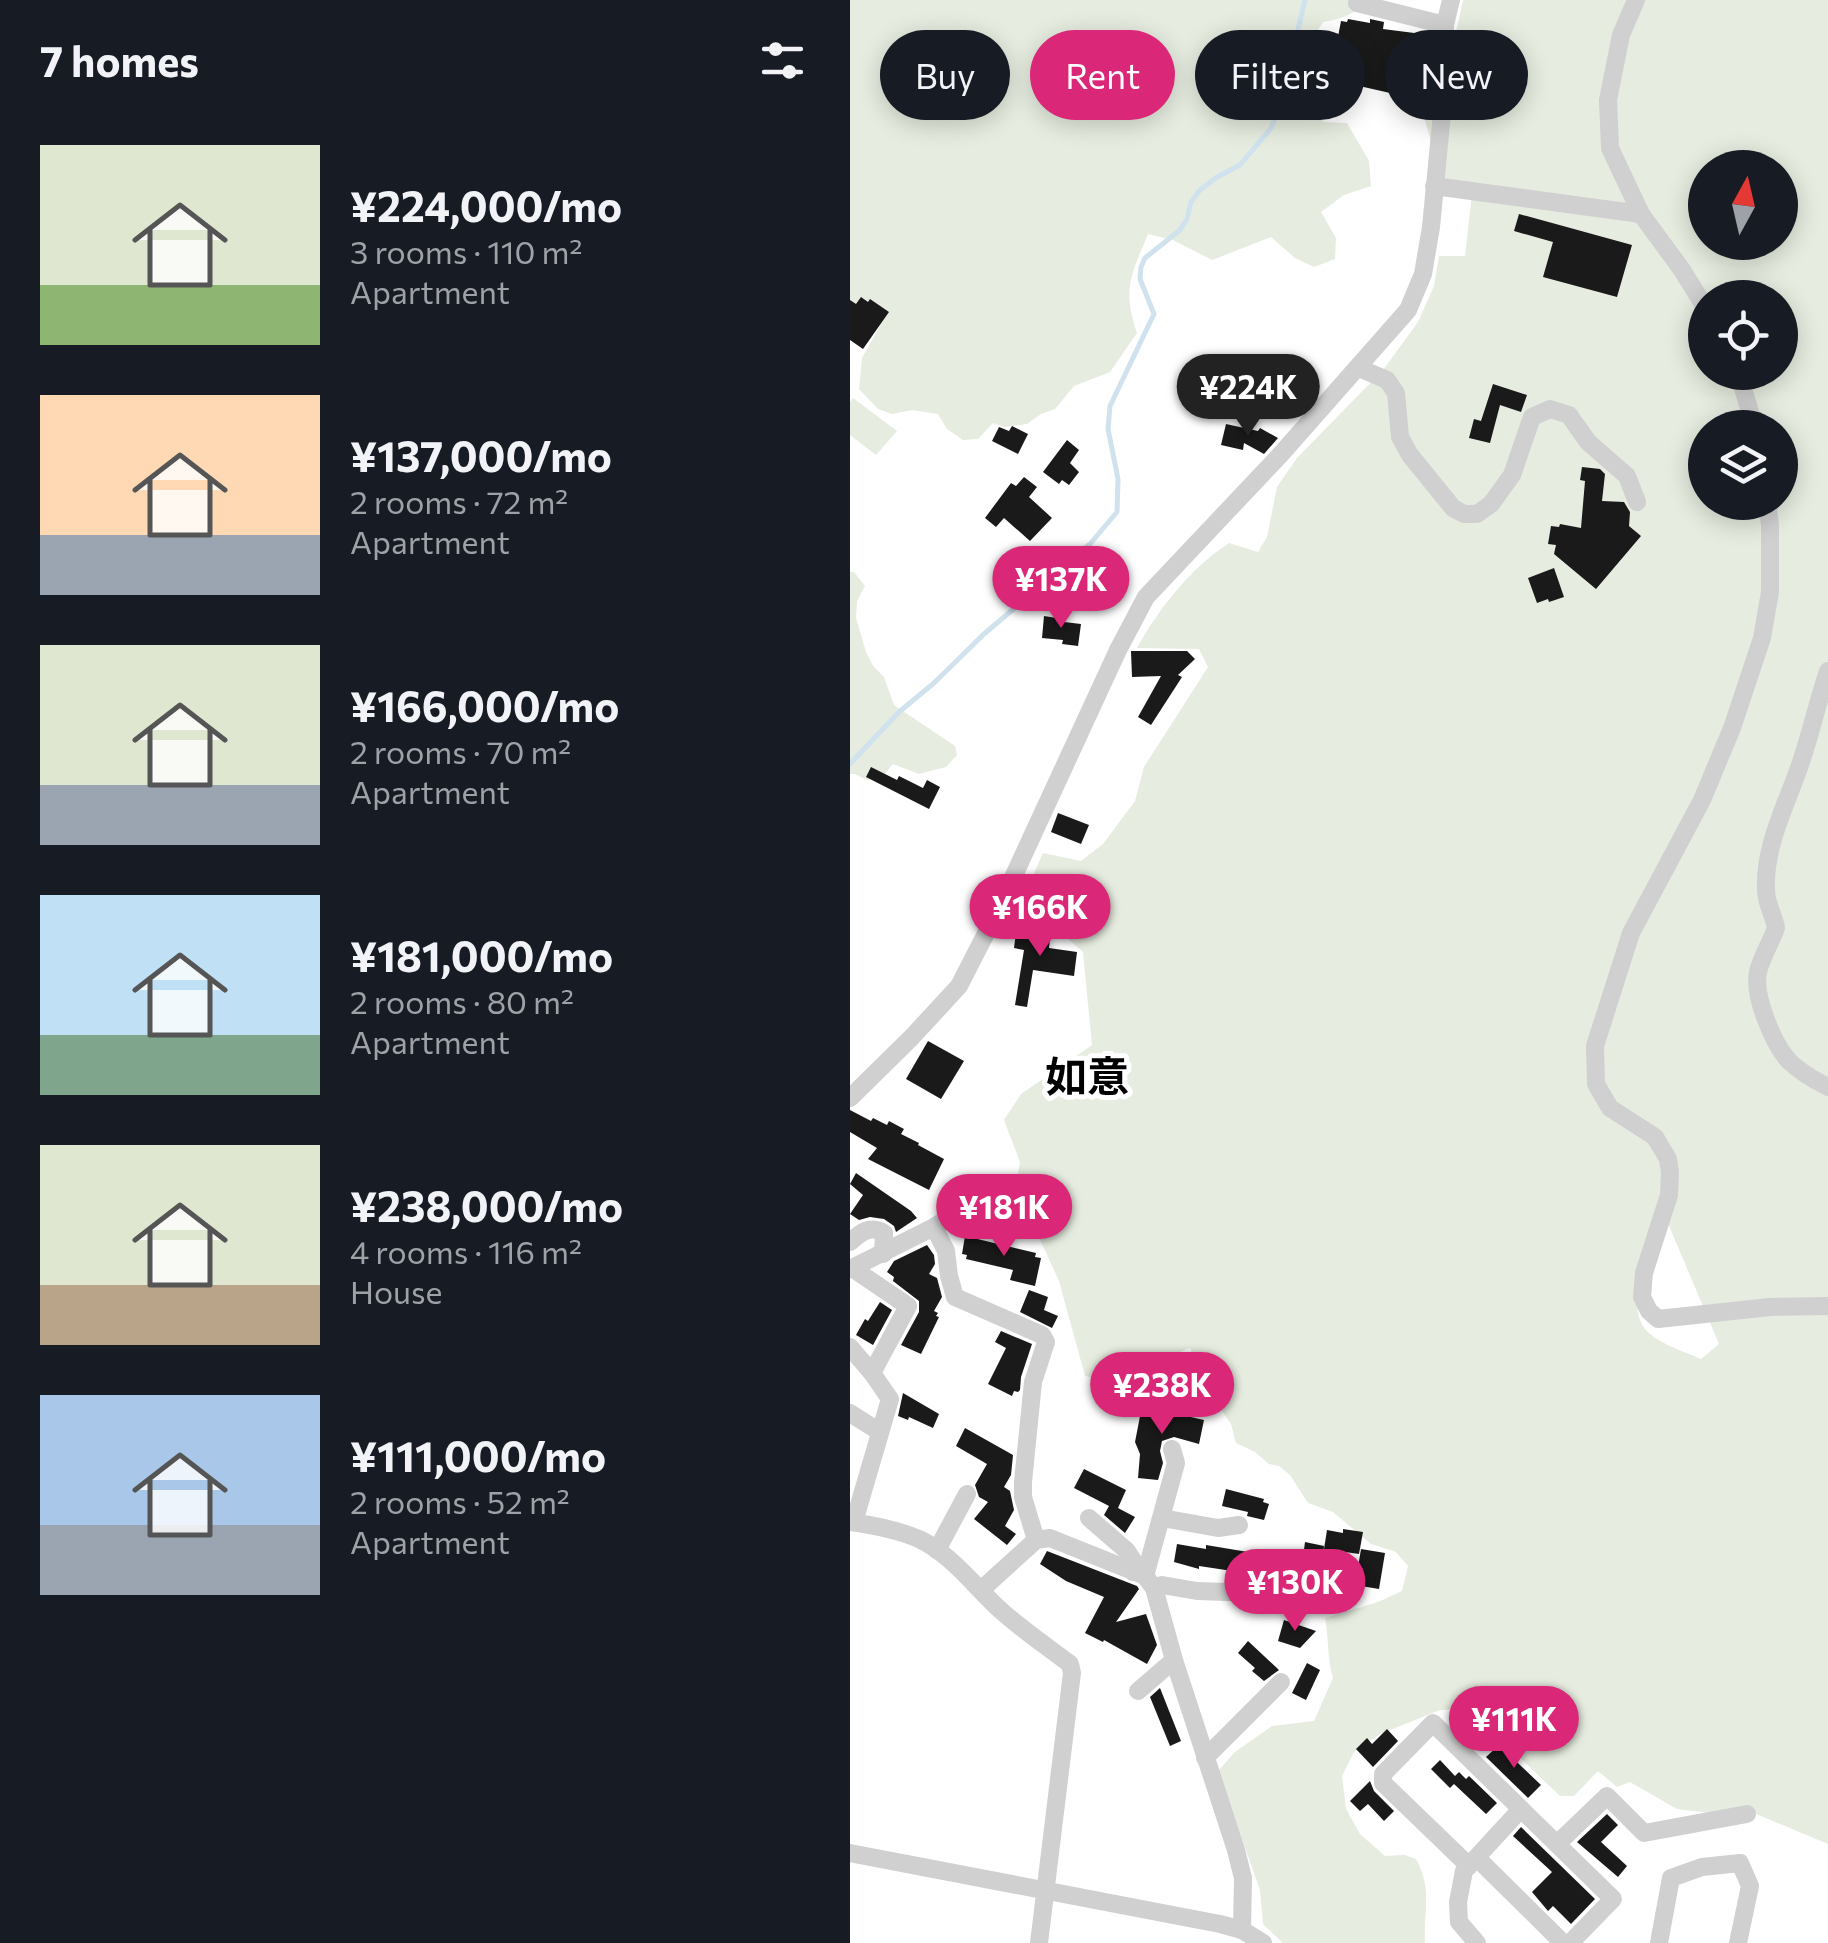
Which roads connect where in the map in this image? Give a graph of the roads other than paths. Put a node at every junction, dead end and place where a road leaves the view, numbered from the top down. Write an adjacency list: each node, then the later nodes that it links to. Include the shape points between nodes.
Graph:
1 (1452, 0): 4 (street)
2 (1636, 0): 6 (street, via 1621,35 1608,100 1610,148)
3 (1357, 3): 4 (street)
4 (1446, 25): 5 (street)
5 (1434, 186): 6 (street); 8 (street, via 1423,274 1408,310)
6 (1641, 214): 7 (street)
7 (1688, 280)
8 (1358, 368): 9 (street, via 1387,380 1410,455 1464,514 1491,504 1512,475 1532,417 1550,409 1570,416 1627,476); 13 (street, via 1146,597 958,986)
9 (1637, 502)
10 (1769, 520): 19 (street, via 1770,592 1762,638 1702,800 1631,932 1595,1046 1596,1084 1610,1108 1654,1137 1668,1159 1668,1196 1644,1273 1642,1297 1649,1311 1658,1319)
11 (1828, 671): 12 (street, via 1770,852 1766,898 1776,928 1758,972 1758,992 1786,1058)
12 (1828, 1087)
13 (850, 1098)
14 (970, 1187): 15 (street, via 971,1203)
15 (934, 1227): 17 (street); 30 (street, via 955,1297 1046,1342 1033,1382 1023,1482)
16 (850, 1242): 17 (street, via 876,1228 884,1233)
17 (883, 1254): 18 (street)
18 (851, 1269): 21 (street, via 908,1306)
19 (1828, 1306)
20 (850, 1346): 21 (street)
21 (872, 1373): 23 (street, via 890,1398)
22 (850, 1413): 23 (street)
23 (880, 1432): 28 (street)
24 (1172, 1449): 27 (street, via 1176,1462)
25 (967, 1494): 31 (street)
26 (1089, 1518): 32 (street, via 1127,1551)
27 (1162, 1518): 29 (street); 32 (street)
28 (852, 1522): 31 (street)
29 (1239, 1525)
30 (1036, 1540): 32 (street, via 1050,1538); 34 (street)
31 (937, 1550): 34 (street)
32 (1144, 1579): 33 (street, via 1196,1591 1257,1593); 35 (street)
33 (1344, 1582)
34 (982, 1590): 44 (street, via 1072,1672)
35 (1174, 1660): 37 (street); 38 (street)
36 (1281, 1682): 38 (street)
37 (1138, 1692)
38 (1205, 1758): 45 (street, via 1243,1878)
39 (1521, 1809): 41 (street); 43 (street); 43 (street, via 1433,1723 1383,1774 1383,1783)
40 (1747, 1814): 41 (street, via 1644,1833 1607,1796)
41 (1557, 1844): 49 (street, via 1613,1899)
42 (850, 1853): 44 (street)
43 (1472, 1862): 48 (street, via 1460,1887 1459,1922); 49 (street)
44 (1046, 1892): 45 (street); 46 (street)
45 (1242, 1930): 47 (street)
46 (1039, 1943)
47 (1264, 1943)
48 (1477, 1943)
49 (1567, 1943)
50 (1659, 1943): 51 (street, via 1672,1878 1740,1863 1750,1886)
51 (1738, 1943)

